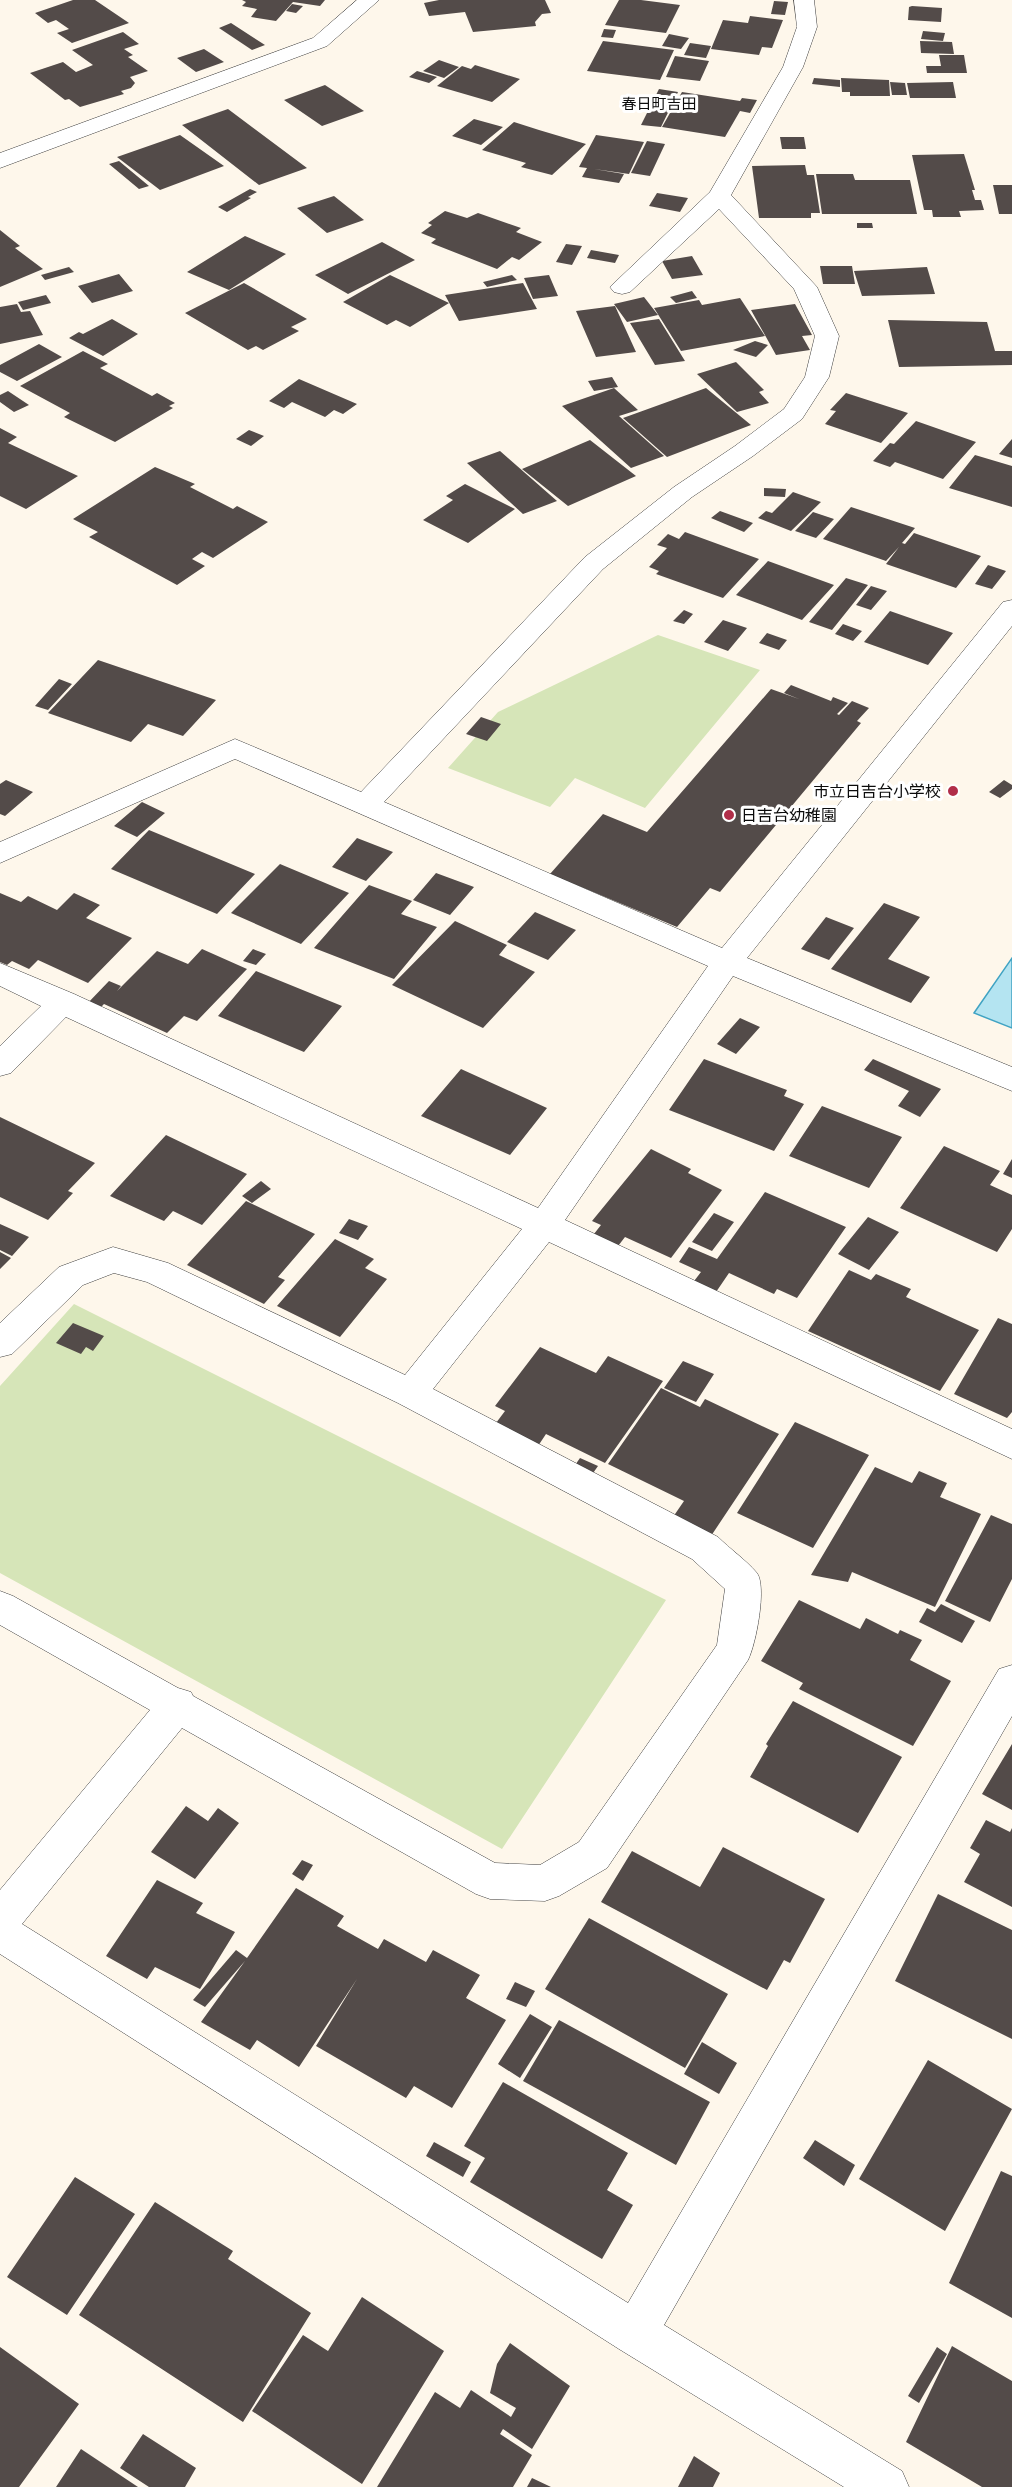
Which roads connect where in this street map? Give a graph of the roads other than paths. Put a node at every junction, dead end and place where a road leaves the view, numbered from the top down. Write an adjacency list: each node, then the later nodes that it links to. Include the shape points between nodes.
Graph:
1 (369, 0): 3 (street, via 320,42)
2 (804, 0): 4 (street, via 807,27 793,67)
3 (0, 161)
4 (719, 196): 5 (street); 7 (street, via 805,287 827,336 817,377 793,414 683,492 594,563)
5 (622, 287)
6 (1012, 608): 9 (street)
7 (365, 805): 8 (street, via 235,748); 9 (street)
8 (0, 853)
9 (727, 962): 13 (street); 14 (street)
10 (0, 974): 11 (street)
11 (63, 1002): 12 (street); 14 (street)
12 (0, 1065)
13 (1012, 1080)
14 (544, 1225): 16 (street); 17 (street)
15 (0, 1344): 16 (street, via 71,1276 113,1260 156,1272)
16 (410, 1393): 20 (street, via 705,1548 744,1584 735,1649 593,1856 545,1883 490,1881)
17 (1012, 1445)
18 (0, 1607): 20 (street)
19 (1012, 1681): 23 (street)
20 (178, 1704): 21 (street)
21 (0, 1920)
22 (0, 1932): 23 (street)
23 (635, 2333): 24 (street)
24 (886, 2487)

